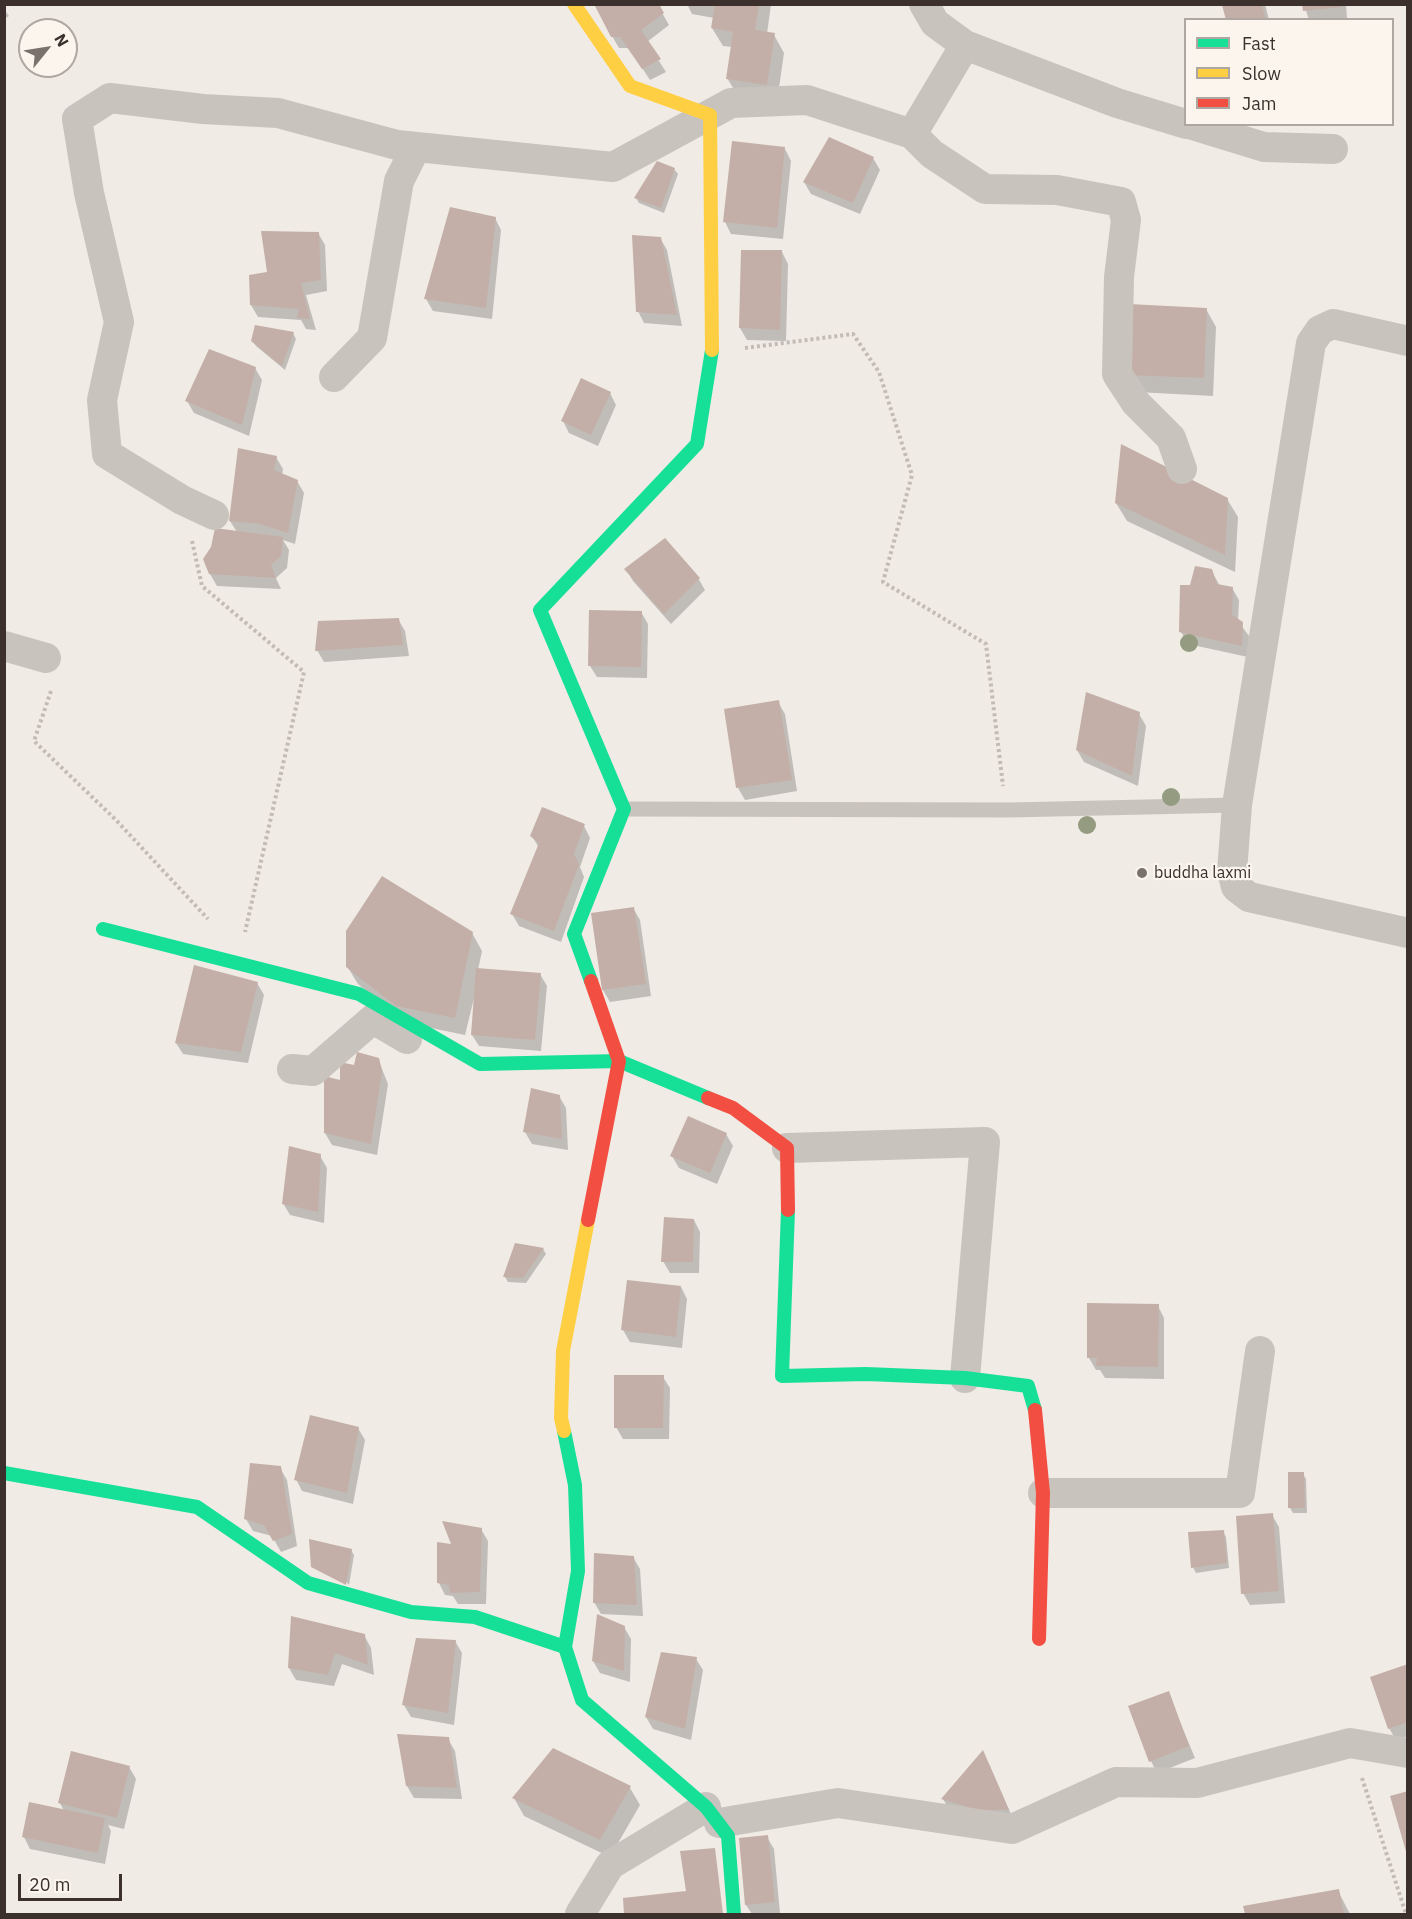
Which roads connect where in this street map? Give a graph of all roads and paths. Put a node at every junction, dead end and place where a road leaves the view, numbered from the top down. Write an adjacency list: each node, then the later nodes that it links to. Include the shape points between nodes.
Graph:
1 (574, 4): 4 (street, via 630,86)
2 (924, 4): 3 (street, via 935,22)
3 (965, 45): 5 (street, via 1117,103); 7 (street)
4 (710, 116): 7 (street, via 731,103 807,100); 8 (street, via 613,167); 11 (street)
5 (1184, 123)
6 (1194, 126): 9 (street, via 1264,147)
7 (912, 134): 13 (street, via 932,154 985,189 1057,190 1121,202 1126,220 1119,277 1117,374 1136,403 1171,438)
8 (416, 147): 12 (street, via 399,181 372,338); 14 (street, via 278,113 110,98 77,119 89,193 119,322 102,400 107,454)
9 (1333, 149)
10 (1407, 341): 18 (street, via 1333,324 1320,330 1311,343)
11 (712, 353): 19 (street, via 697,444 540,610); 20 (path, via 854,334 879,372 912,475 883,582 986,644 1000,771)
12 (334, 377)
13 (1182, 469)
14 (182, 500): 15 (street); 24 (path, via 202,586 304,672)
15 (214, 514)
16 (4, 646): 17 (street)
17 (46, 658): 21 (path, via 51,690 34,741 116,820)
18 (1237, 805): 20 (lane); 23 (street, via 1232,872 1236,887 1249,897)
19 (624, 809): 20 (lane); 25 (street, via 574,934)
20 (1009, 810)
21 (216, 927)
22 (103, 929): 24 (street)
23 (1407, 933)
24 (237, 963): 26 (street, via 360,994)
25 (619, 1061): 26 (street); 28 (street, via 733,1108); 34 (street, via 563,1351 561,1418 575,1485 578,1571)
26 (480, 1064): 27 (street, via 470,1075 373,1019 313,1071)
27 (292, 1068)
28 (787, 1148): 30 (street, via 788,1252 782,1376); 30 (street, via 985,1142)
29 (1260, 1351): 32 (street, via 1240,1493)
30 (965, 1378): 32 (street, via 1028,1386 1035,1405)
31 (4, 1473): 34 (street, via 197,1507 308,1583 411,1612 475,1617)
32 (1043, 1493): 33 (street)
33 (1039, 1639)
34 (565, 1647): 37 (street, via 582,1701)
35 (1350, 1743): 36 (street); 37 (street, via 1197,1784 1116,1782 1012,1829 838,1803); 40 (path)
36 (1407, 1753)
37 (712, 1815): 38 (street, via 610,1865); 39 (street, via 728,1836)
38 (580, 1914)
39 (734, 1914)
40 (1406, 1914)

